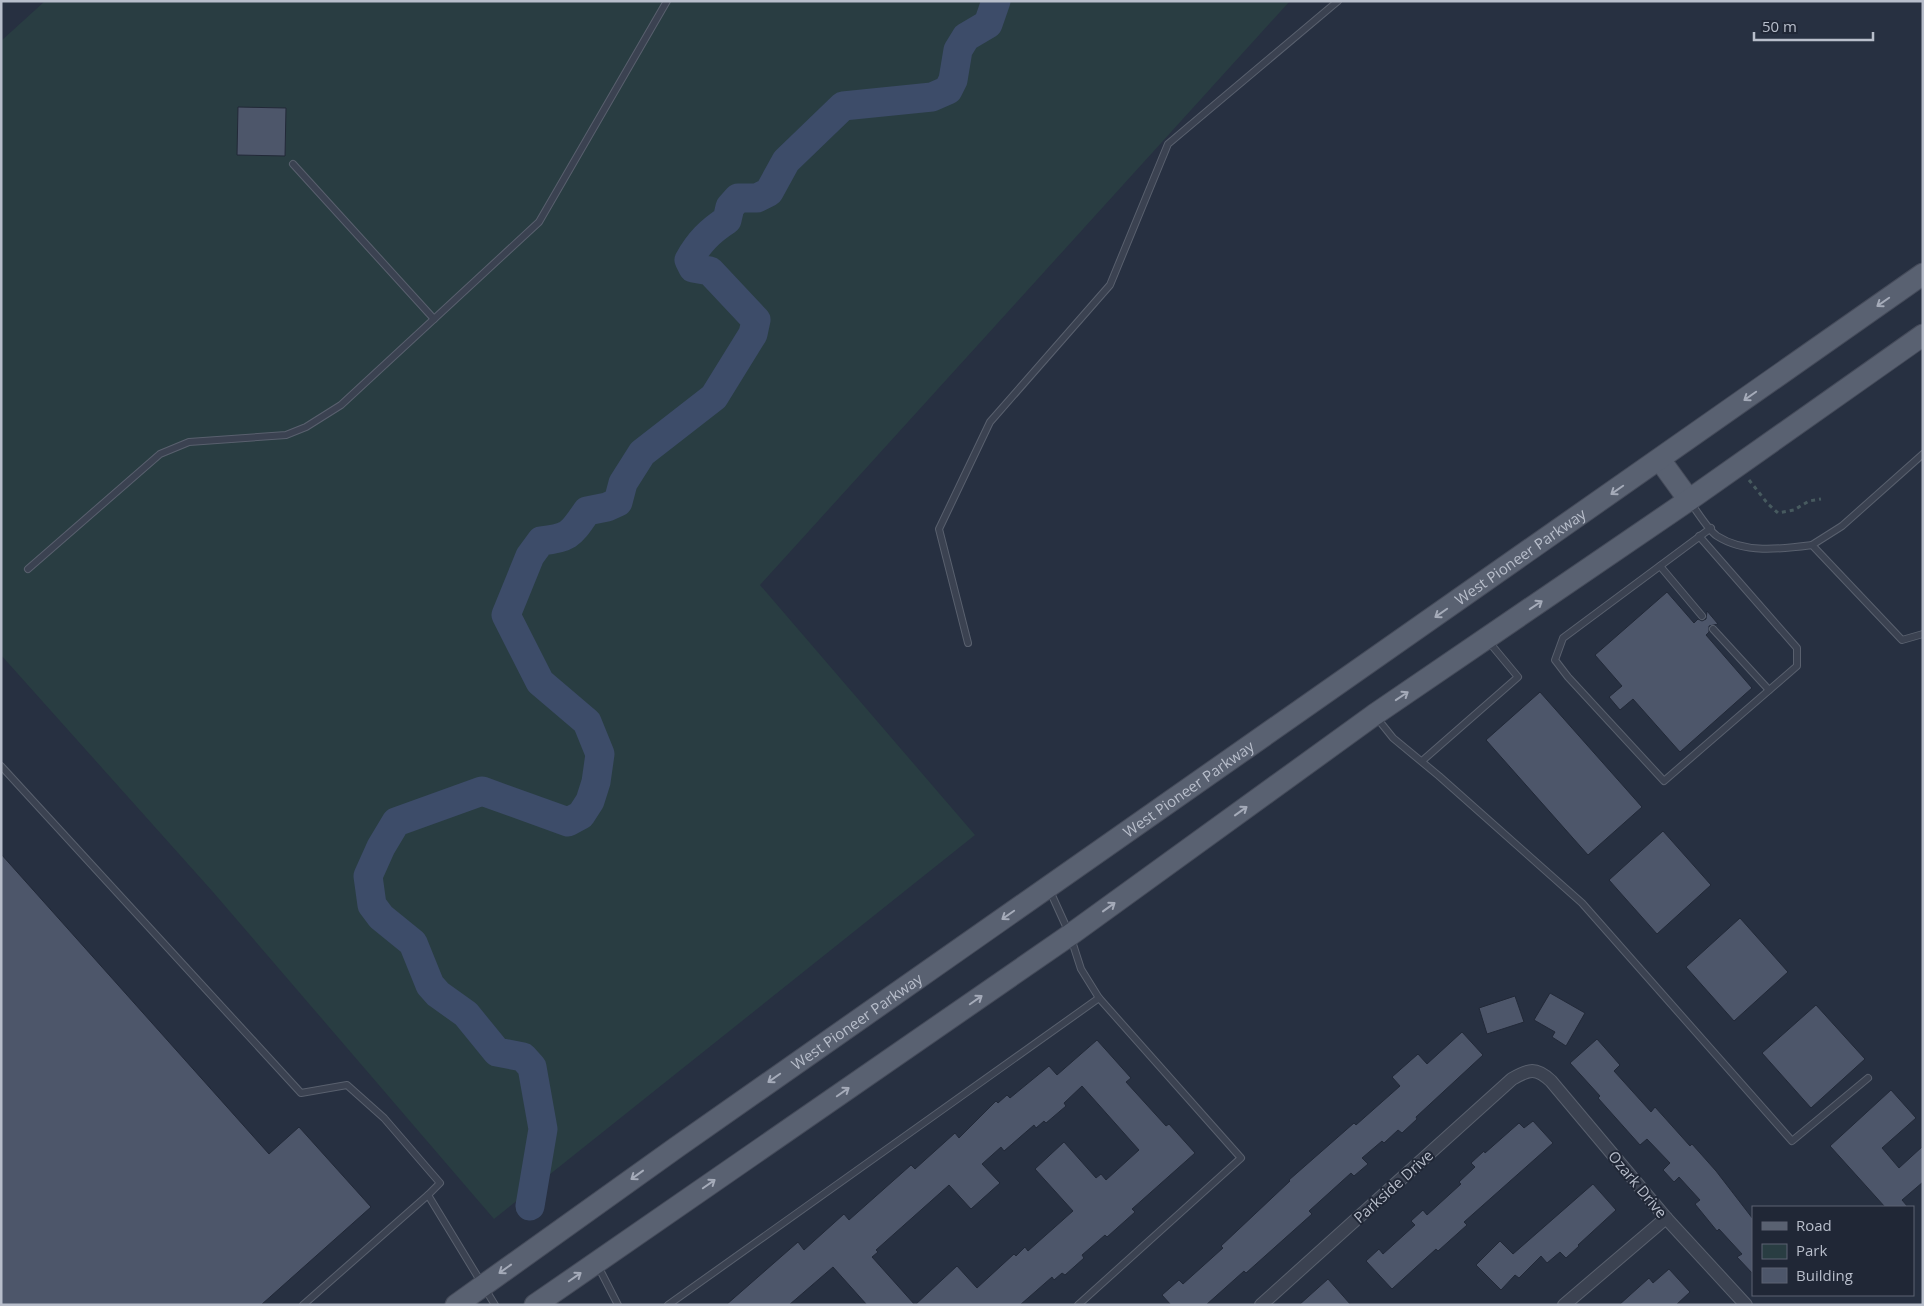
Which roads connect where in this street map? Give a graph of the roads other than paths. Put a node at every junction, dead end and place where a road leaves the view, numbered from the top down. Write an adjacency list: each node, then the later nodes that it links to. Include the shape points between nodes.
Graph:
1 (666, 1): 5 (lane, via 539,222)
2 (1338, 1): 19 (lane, via 1168,144 1110,285 990,422 939,530)
3 (294, 164): 5 (lane)
4 (1923, 274): 8 (main road, West Pioneer Parkway, one-way to 8)
5 (434, 319): 14 (lane, via 341,405 306,427 286,435 189,442 160,454)
6 (1923, 334): 9 (main road)
7 (1923, 454): 12 (lane, via 1842,526)
8 (1660, 460): 9 (main road); 24 (main road, West Pioneer Parkway, one-way to 24)
9 (1689, 500): 10 (lane); 18 (main road, one-way to 9)
10 (1710, 528): 11 (lane); 12 (lane, via 1716,535 1745,547 1777,550)
11 (1699, 536): 13 (lane); 20 (lane, via 1797,648 1797,666)
12 (1812, 545): 17 (lane, via 1902,640)
13 (1660, 566): 15 (lane); 20 (lane, via 1563,638 1555,660 1568,677 1664,781)
14 (28, 570)
15 (1702, 616)
16 (1713, 628): 20 (lane)
17 (1923, 634)
18 (1486, 638): 21 (main road, one-way to 18); 22 (lane, via 1518,677)
19 (968, 643)
20 (1769, 690)
21 (1374, 715): 22 (lane, via 1393,738); 25 (main road, one-way to 21)
22 (1422, 761): 28 (lane, via 1582,903 1792,1141)
23 (1, 766): 29 (lane, via 301,1094 347,1085 384,1118 440,1184)
24 (1048, 887): 25 (lane); 32 (main road, West Pioneer Parkway, one-way to 32)
25 (1070, 935): 26 (lane, via 1081,969); 31 (main road, one-way to 25)
26 (1099, 998): 39 (lane); 40 (lane, via 1241,1158)
27 (1526, 1071): 30 (street, Ozark Drive, via 1543,1074 1551,1082); 33 (street, Parkside Drive, via 1512,1079)
28 (1868, 1078)
29 (428, 1195): 32 (lane); 34 (lane)
30 (1666, 1218): 41 (street); 42 (street, Ozark Drive)
31 (596, 1263): 37 (main road, one-way to 31); 38 (lane)
32 (484, 1284): 35 (main road, West Pioneer Parkway); 36 (lane)
33 (1266, 1303)
34 (303, 1305)
35 (456, 1305)
36 (495, 1305)
37 (535, 1305)
38 (618, 1305)
39 (668, 1305)
40 (1078, 1305)
41 (1564, 1305)
42 (1746, 1305)

